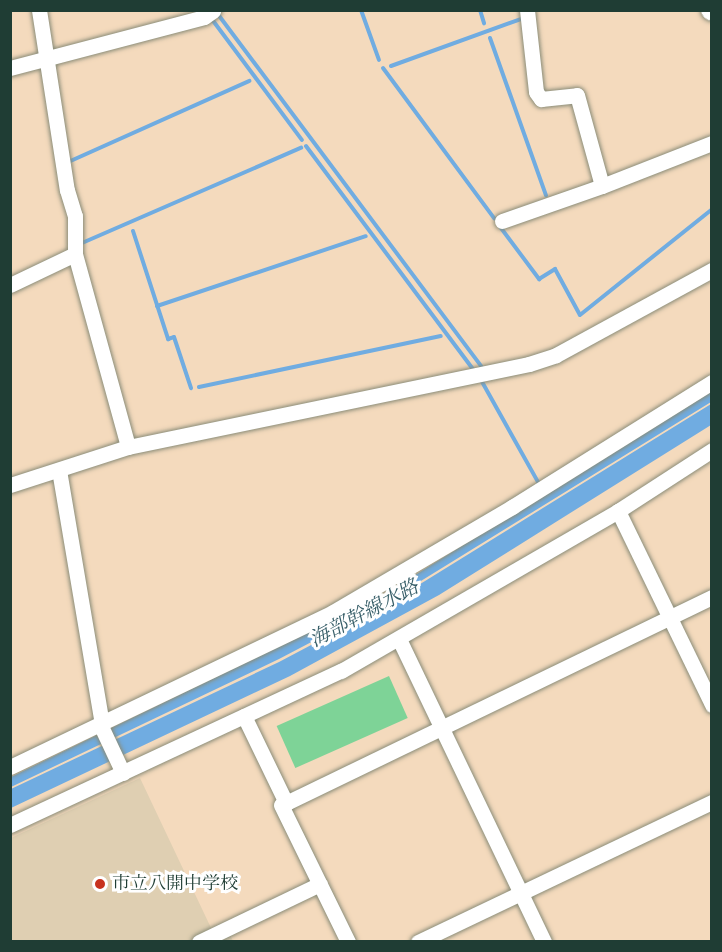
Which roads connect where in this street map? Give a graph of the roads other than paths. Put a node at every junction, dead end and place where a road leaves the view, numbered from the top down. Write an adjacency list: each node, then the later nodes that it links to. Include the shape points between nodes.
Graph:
1 (39, 10): 4 (street)
2 (527, 10): 7 (street, via 536,92 541,99 577,95)
3 (213, 11): 4 (street, via 204,17)
4 (46, 59): 5 (street); 9 (street, via 67,190 75,216)
5 (10, 68)
6 (711, 143): 7 (street)
7 (602, 186): 8 (street)
8 (502, 221)
9 (75, 254): 11 (street); 13 (street)
10 (711, 270): 13 (street, via 556,355 530,364)
11 (10, 285)
12 (711, 382): 23 (street, via 373,590 271,644)
13 (128, 447): 15 (street)
14 (711, 450): 17 (street)
15 (59, 470): 16 (street); 23 (street)
16 (12, 482)
17 (618, 511): 19 (street); 20 (street)
18 (711, 597): 19 (street)
19 (670, 617): 21 (street); 24 (street)
20 (399, 639): 22 (street); 24 (street)
21 (711, 705)
22 (244, 716): 25 (street); 28 (street)
23 (101, 725): 25 (street); 26 (street)
24 (442, 727): 28 (street); 32 (street)
25 (119, 766): 30 (street)
26 (10, 767)
27 (711, 802): 32 (street)
28 (285, 803): 31 (street, via 281,805)
29 (711, 812): 32 (street)
30 (10, 825)
31 (320, 884): 33 (street); 34 (street)
32 (523, 897): 35 (street); 36 (street); 37 (street)
33 (199, 942)
34 (348, 942)
35 (418, 942)
36 (442, 942)
37 (544, 942)

